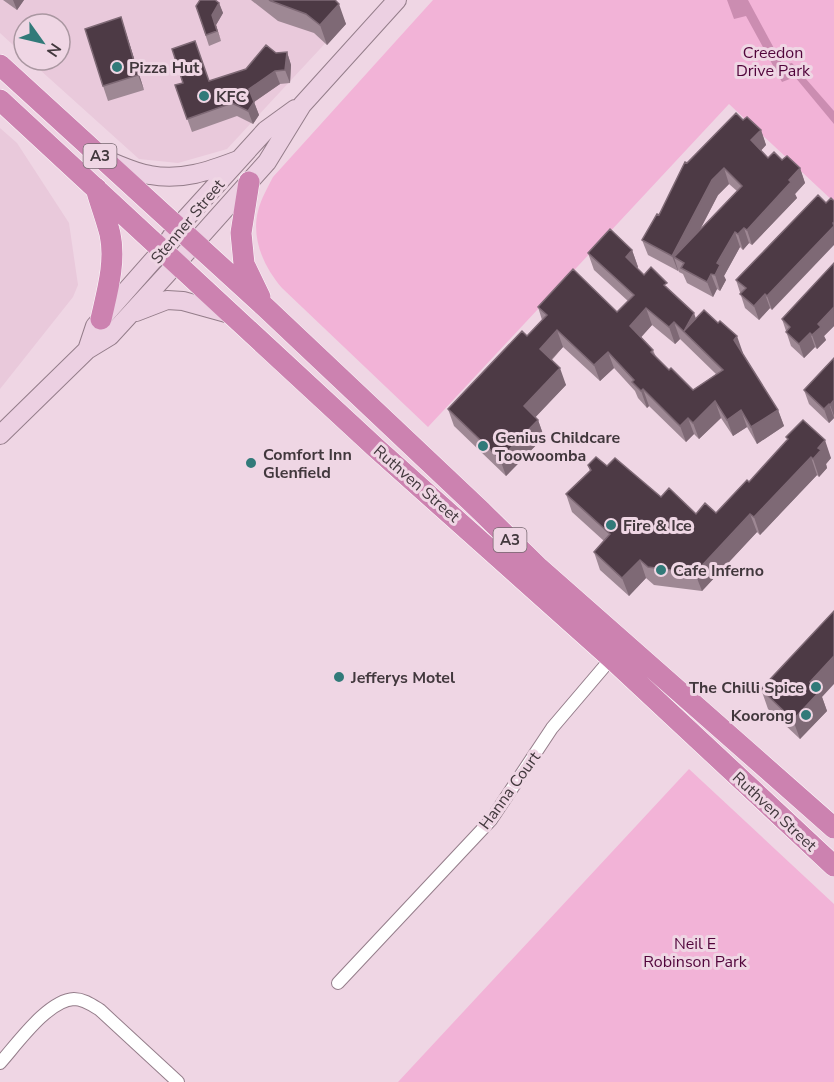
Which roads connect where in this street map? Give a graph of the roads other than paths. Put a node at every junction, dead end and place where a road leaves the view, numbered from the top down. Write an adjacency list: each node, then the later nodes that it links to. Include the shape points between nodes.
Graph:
1 (398, 0): 4 (main road, Stenner Street)
2 (0, 65): 6 (highway, Ruthven Street / A3)
3 (0, 100): 8 (highway, Ruthven Street / A3)
4 (302, 105): 5 (main road, Stenner Street, via 266,130); 7 (main road, Stenner Street, via 267,162)
5 (240, 159): 6 (main road, via 182,177 149,175); 9 (main road, Stenner Street)
6 (104, 160): 9 (highway, Ruthven Street / A3)
7 (249, 182): 10 (main road, Stenner Street); 12 (highway, via 241,233 244,264)
8 (96, 188): 11 (highway, Ruthven Street / A3); 15 (highway, via 111,248)
9 (178, 227): 10 (highway, Ruthven Street / A3); 11 (main road, Stenner Street)
10 (195, 243): 11 (main road, Stenner Street); 12 (highway, Ruthven Street / A3)
11 (170, 255): 13 (main road, Stenner Street); 14 (highway, Ruthven Street / A3); 15 (main road, Stenner Street)
12 (265, 307): 18 (highway, Ruthven Street / A3, via 482,511)
13 (129, 314): 14 (main road, via 167,300); 16 (main road, Stenner Street, via 110,336)
14 (232, 314): 18 (highway, Ruthven Street / A3, via 376,448)
15 (101, 319): 16 (main road, Stenner Street)
16 (87, 350): 17 (main road, Stenner Street)
17 (0, 435)
18 (617, 651): 19 (highway, Ruthven Street / A3); 20 (highway, Ruthven Street / A3); 21 (street, Hanna Court, via 552,728 491,820)
19 (834, 828)
20 (833, 861)
21 (338, 983)
22 (0, 1062): 23 (street, via 50,1009 76,999 100,1010)
23 (178, 1082)

